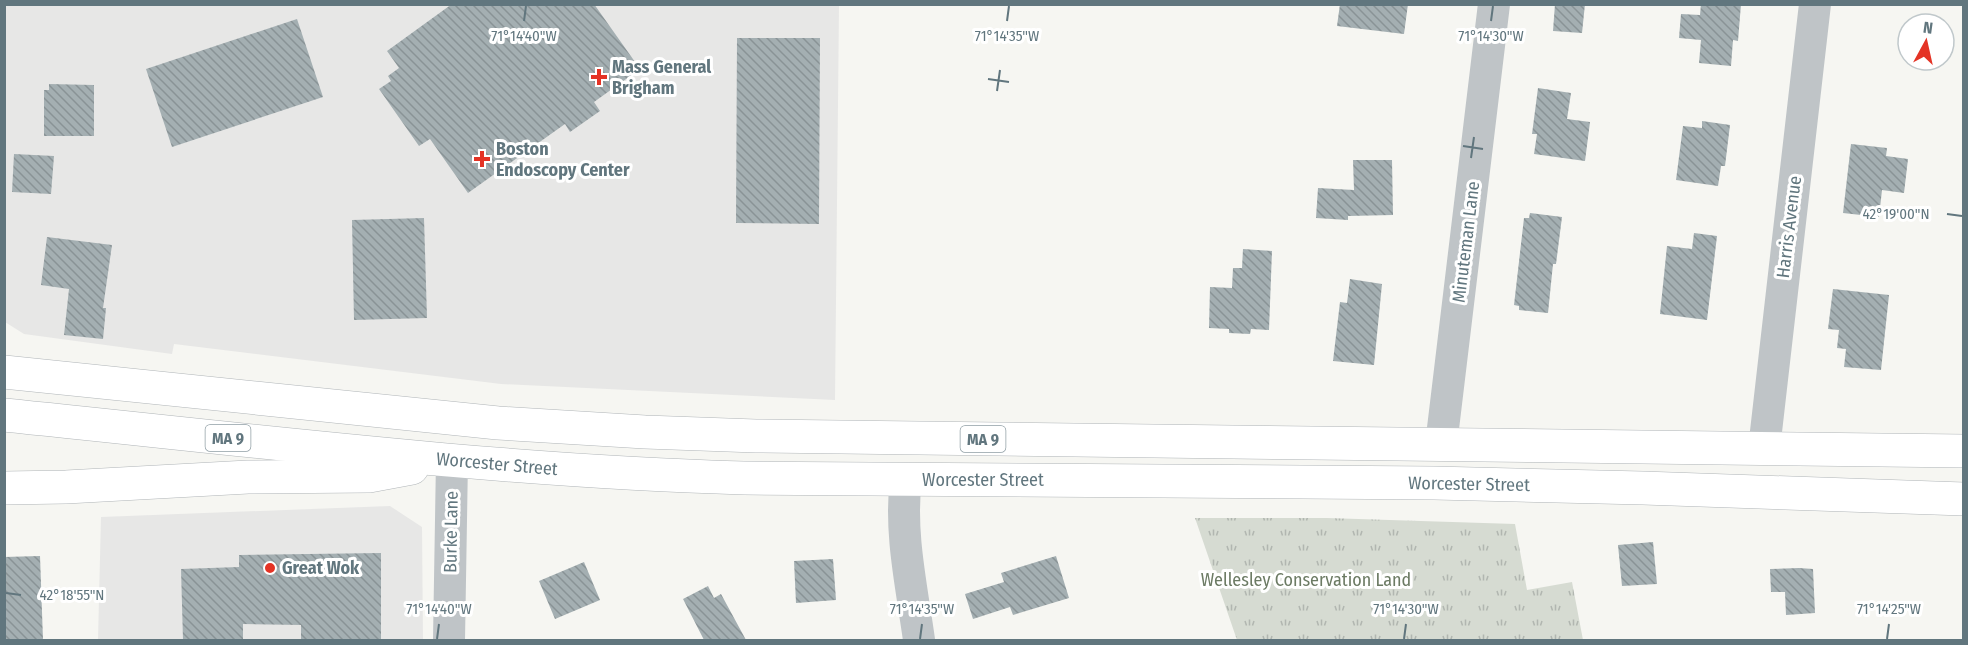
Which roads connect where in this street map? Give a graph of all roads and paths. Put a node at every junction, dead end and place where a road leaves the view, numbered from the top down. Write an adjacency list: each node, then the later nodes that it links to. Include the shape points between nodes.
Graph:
1 (1494, 4): 7 (street, Minuteman Lane)
2 (1815, 4): 8 (street, Harris Avenue)
3 (4, 353): 5 (highway)
4 (4, 372): 5 (highway, MA 9)
5 (77, 380): 7 (highway, MA 9, via 498,423 635,432)
6 (4, 415): 10 (highway, Worcester Street / MA 9)
7 (1441, 445): 8 (highway, MA 9)
8 (1764, 449): 9 (highway, MA 9)
9 (1964, 451)
10 (452, 460): 11 (highway, Worcester Street / MA 9, via 684,476); 12 (highway, via 369,476); 14 (street, Burke Lane)
11 (906, 479): 13 (highway, Worcester Street / MA 9, via 1424,482); 15 (street, via 905,528)
12 (4, 488)
13 (1964, 499)
14 (449, 640)
15 (919, 640)

